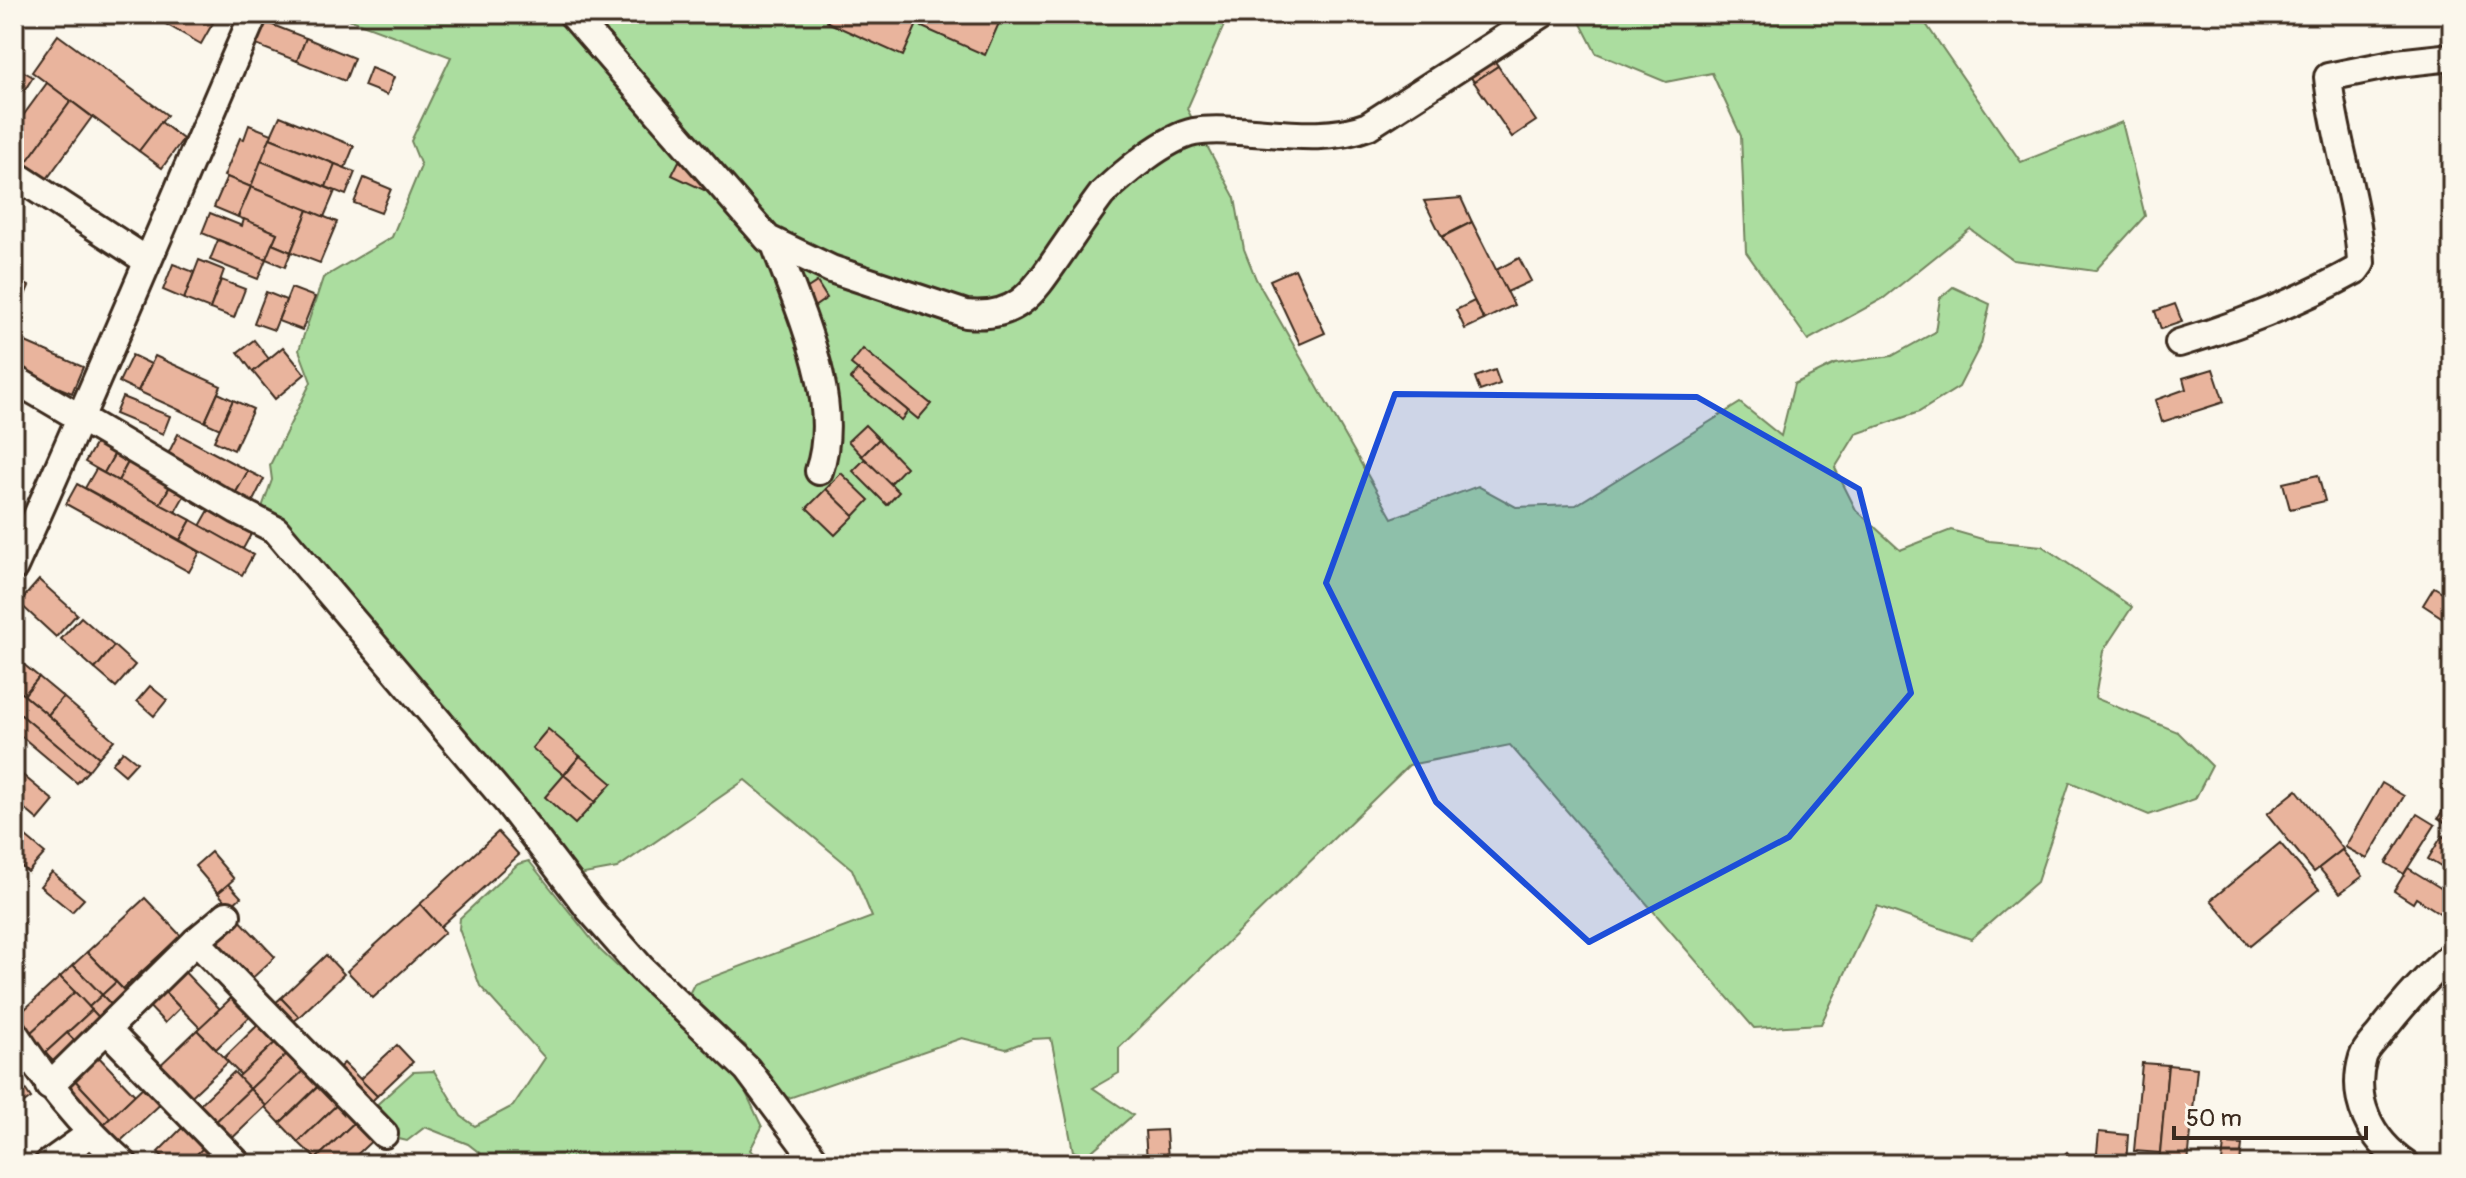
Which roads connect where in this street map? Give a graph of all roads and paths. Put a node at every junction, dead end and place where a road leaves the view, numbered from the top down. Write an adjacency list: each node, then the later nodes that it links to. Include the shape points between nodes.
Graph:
1 (254, 14): 7 (street)
2 (572, 14): 6 (street)
3 (1542, 14): 6 (street, via 1350,133 1220,130 1173,139 1102,194 1033,293 1001,312 966,314 831,269)
4 (2452, 57): 8 (street, via 2328,77 2357,223 2361,263 2356,270 2274,309)
5 (14, 174): 7 (street)
6 (775, 244): 11 (street, via 825,402 827,440)
7 (146, 260): 10 (street)
8 (2179, 343)
9 (14, 379): 10 (street)
10 (81, 418): 12 (street); 24 (street, via 276,530 509,804 590,910 642,969 747,1069)
11 (819, 471)
12 (14, 567)
13 (227, 915): 14 (street)
14 (196, 941): 16 (street); 20 (street)
15 (2452, 955): 25 (street, via 2404,1002 2364,1054 2362,1111 2373,1133)
16 (107, 1030): 18 (street); 23 (street)
17 (14, 1033): 18 (street)
18 (49, 1086): 19 (street)
19 (90, 1134): 21 (street); 22 (street)
20 (384, 1134)
21 (48, 1164)
22 (124, 1164)
23 (238, 1164)
24 (818, 1164)
25 (2406, 1164)

